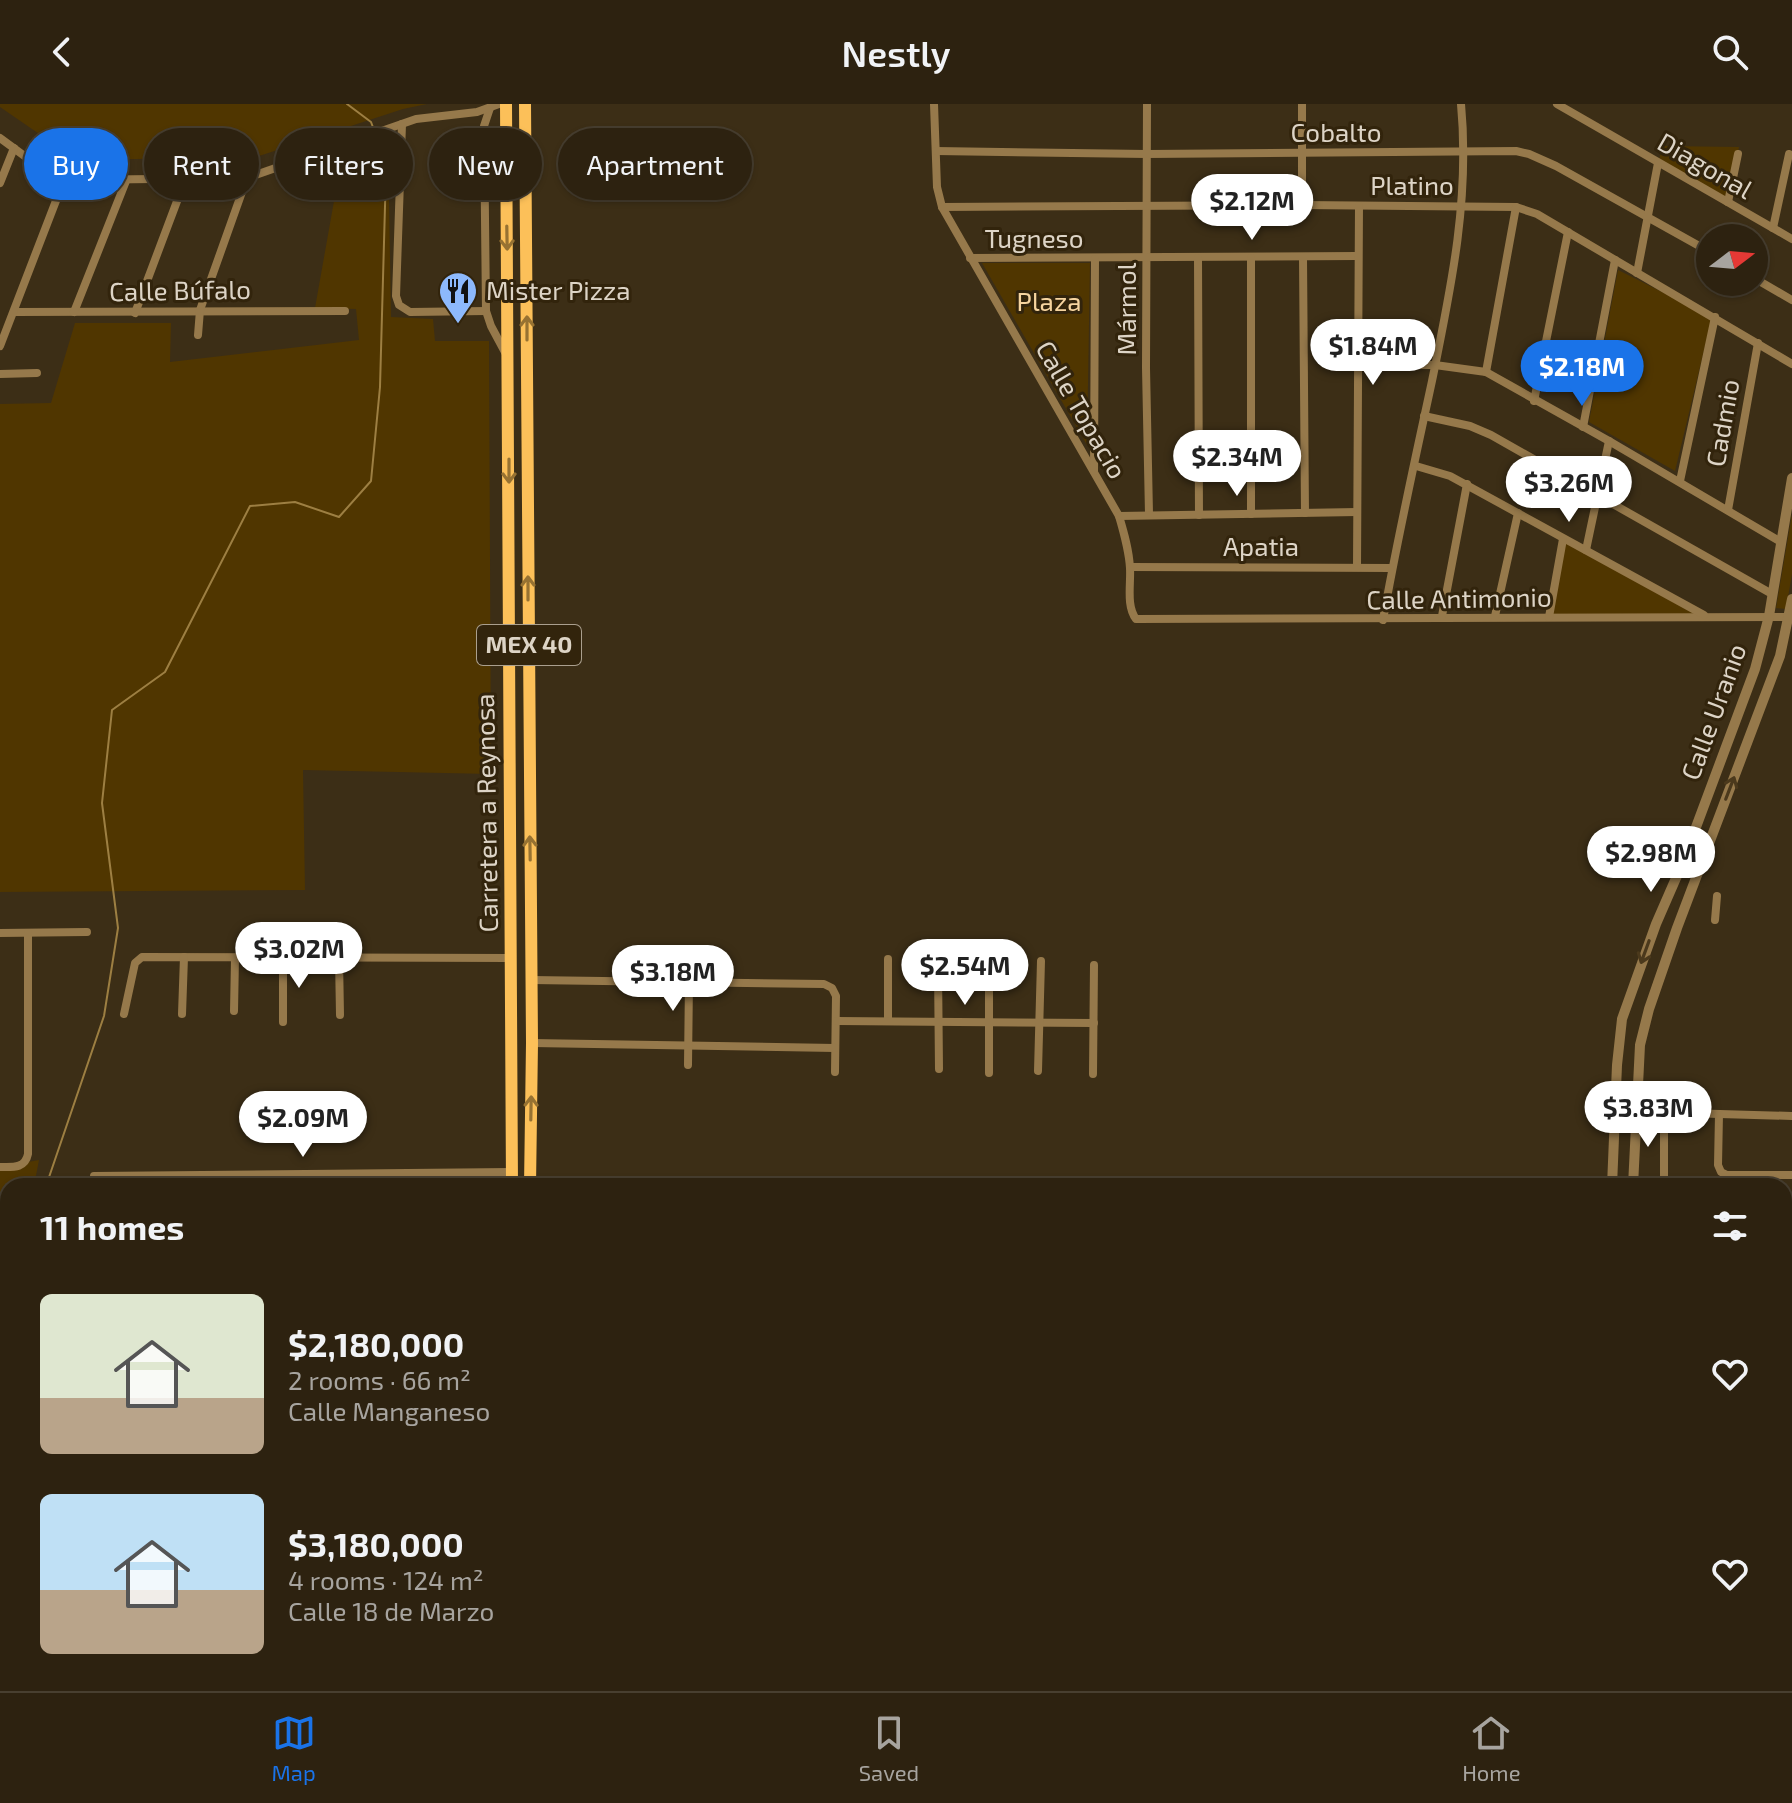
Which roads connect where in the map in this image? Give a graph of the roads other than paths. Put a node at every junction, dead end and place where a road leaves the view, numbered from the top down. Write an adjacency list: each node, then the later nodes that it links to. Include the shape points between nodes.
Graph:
1 (506, 104): 61 (main road, Carretera a Reynosa / MEX 40, one-way to 61)
2 (525, 104): 79 (main road, Carretera a Reynosa / MEX 40, one-way to 2)
3 (934, 104): 14 (street, Calle Topacio)
4 (1147, 104): 17 (street, Mármol)
5 (1302, 104): 15 (street)
6 (1461, 104): 16 (street)
7 (1557, 104): 21 (street, Diagonal)
8 (494, 106): 9 (street); 11 (street)
9 (469, 113): 10 (street); 11 (street)
10 (402, 124): 22 (street); 53 (street, via 396,296 410,312)
11 (484, 126): 53 (street)
12 (0, 138): 13 (street)
13 (14, 148): 20 (street); 23 (street)
14 (936, 151): 17 (street, Cobalto); 33 (street, Calle Topacio)
15 (1302, 153): 16 (street, Cobalto); 17 (street, Cobalto); 29 (street)
16 (1464, 153): 30 (street); 35 (street, Cobalto, via 1529,154)
17 (1147, 154): 31 (street, Mármol)
18 (1738, 154): 28 (street)
19 (1789, 154): 36 (street)
20 (24, 155)
21 (1658, 163): 28 (street, Diagonal); 35 (street)
22 (259, 174)
23 (0, 183)
24 (56, 200): 54 (street)
25 (118, 200): 55 (street)
26 (177, 200): 56 (street)
27 (239, 200): 51 (street)
28 (1728, 202): 36 (street, Diagonal)
29 (1302, 205): 31 (street, Platino); 32 (street, Platino)
30 (1463, 205): 32 (street, Platino); 34 (street, Platino); 64 (street)
31 (1146, 206): 33 (street, Platino); 41 (street, Mármol)
32 (1359, 206): 40 (street)
33 (942, 207): 43 (street, Calle Topacio)
34 (1516, 207): 37 (street, Platino); 65 (street)
35 (1647, 217): 39 (street, Cobalto); 48 (street)
36 (1773, 228): 38 (street, Diagonal)
37 (1568, 232): 47 (street, Platino); 68 (street)
38 (1792, 239)
39 (1696, 244)
40 (1357, 256): 42 (street, Tugneso); 63 (street)
41 (1147, 257): 44 (street, Tugneso); 46 (street, Tugneso); 84 (street, Mármol)
42 (1303, 257): 45 (street, Tugneso); 82 (street)
43 (970, 258): 46 (street, Tugneso); 73 (street, Calle Topacio)
44 (1198, 258): 45 (street, Tugneso); 86 (street)
45 (1251, 258): 85 (street)
46 (1095, 259): 73 (street)
47 (1615, 260): 48 (street, Platino); 70 (street)
48 (1637, 273): 57 (street, Platino)
49 (1768, 286): 50 (street)
50 (1792, 300)
51 (200, 310): 52 (street, Calle Búfalo); 56 (street, Calle Búfalo); 58 (street)
52 (345, 311)
53 (486, 311): 61 (street)
54 (14, 312): 55 (street, Calle Búfalo); 60 (street)
55 (74, 312): 56 (street, Calle Búfalo)
56 (135, 313)
57 (1715, 317): 59 (street, Platino); 75 (street)
58 (198, 335)
59 (1758, 343): 62 (street, Platino); 80 (street, Cadmio)
60 (0, 346)
61 (509, 358): 78 (main road, Carretera a Reynosa / MEX 40, one-way to 78)
62 (1792, 364)
63 (1357, 365): 64 (street); 81 (street)
64 (1435, 365): 65 (street); 69 (street)
65 (1486, 372): 68 (street)
66 (37, 373): 67 (street)
67 (0, 374)
68 (1534, 401): 70 (street)
69 (1424, 416): 72 (street); 77 (street, via 1491,435)
70 (1583, 427): 71 (street)
71 (1609, 441): 75 (street); 77 (street)
72 (1416, 466): 76 (street); 93 (street)
73 (1094, 472): 87 (street, Calle Topacio)
74 (1792, 478): 89 (street, Calle Uranio)
75 (1680, 481): 80 (street)
76 (1467, 484): 83 (street); 97 (street)
77 (1597, 497): 90 (street); 94 (street)
78 (509, 508): 79 (main road); 105 (main road, Carretera a Reynosa / MEX 40)
79 (528, 509): 121 (main road, Carretera a Reynosa / MEX 40, one-way to 79)
80 (1728, 510): 89 (street)
81 (1357, 512): 82 (street); 92 (street)
82 (1305, 513): 85 (street)
83 (1518, 513): 88 (street); 98 (street)
84 (1149, 514): 86 (street); 87 (street)
85 (1251, 514): 86 (street)
86 (1199, 515)
87 (1119, 516): 91 (street, Calle Topacio)
88 (1563, 539): 90 (street); 100 (street)
89 (1781, 542): 94 (street, Calle Uranio)
90 (1586, 550): 102 (street)
91 (1130, 567): 92 (street, Apatia); 96 (street, Calle Topacio)
92 (1357, 567): 93 (street, Apatia)
93 (1392, 568): 103 (street)
94 (1772, 594): 99 (street, Calle Uranio)
95 (1792, 599): 101 (street, Calle Uranio)
96 (1131, 610): 103 (street, Calle Antimonio, via 1136,619 1148,621)
97 (1442, 616): 98 (street, Calle Antimonio); 103 (street, Calle Antimonio)
98 (1495, 616): 100 (street, Calle Antimonio)
99 (1769, 616): 101 (street, Calle Antimonio); 102 (street, Calle Antimonio); 146 (street, Calle Uranio, one-way to 146, via 1749,684 1628,1000 1619,1041)
100 (1549, 617): 102 (street, Calle Antimonio)
101 (1790, 617): 147 (street, Calle Uranio, one-way to 101, via 1640,1045 1649,1009)
102 (1709, 618)
103 (1383, 620)
104 (1717, 896): 106 (street)
105 (511, 917): 114 (main road, Carretera a Reynosa / MEX 40); 121 (main road, via 518,967)
106 (1715, 920)
107 (87, 932): 109 (street)
108 (0, 933): 109 (street)
109 (28, 933): 151 (street, via 26,1162)
110 (184, 957): 111 (street); 124 (street, via 139,958); 125 (street)
111 (235, 958): 112 (street); 123 (street)
112 (283, 958): 113 (street); 129 (street)
113 (339, 958): 114 (street); 126 (street)
114 (511, 958): 120 (main road, Carretera a Reynosa / MEX 40)
115 (888, 959): 128 (street)
116 (1041, 961): 132 (street)
117 (989, 964): 131 (street)
118 (1094, 965): 133 (street)
119 (938, 967): 130 (street)
120 (511, 975): 134 (main road); 145 (main road, Carretera a Reynosa / MEX 40)
121 (531, 980): 122 (street); 134 (main road, Carretera a Reynosa / MEX 40)
122 (689, 981): 127 (street, via 824,984 836,996); 136 (street)
123 (234, 1011)
124 (124, 1014)
125 (182, 1014)
126 (340, 1015)
127 (837, 1021): 128 (street); 137 (street)
128 (888, 1021): 130 (street)
129 (283, 1022)
130 (938, 1023): 131 (street); 140 (street)
131 (989, 1023): 132 (street); 143 (street)
132 (1040, 1023): 133 (street); 141 (street)
133 (1094, 1023): 144 (street)
134 (531, 1026): 135 (main road, Carretera a Reynosa / MEX 40)
135 (532, 1043): 136 (street); 138 (main road, Carretera a Reynosa / MEX 40)
136 (688, 1046): 137 (street); 139 (street)
137 (835, 1048): 142 (street)
138 (531, 1064): 145 (main road, via 517,1058); 158 (main road, Carretera a Reynosa / MEX 40, one-way to 138)
139 (688, 1065)
140 (939, 1069)
141 (1038, 1071)
142 (835, 1072)
143 (989, 1073)
144 (1093, 1074)
145 (512, 1078): 157 (main road, Carretera a Reynosa / MEX 40)
146 (1616, 1111): 147 (street); 159 (street, Calle Uranio)
147 (1636, 1111): 148 (street); 160 (street, Calle Uranio)
148 (1664, 1113): 149 (street); 161 (street)
149 (1719, 1114): 150 (street); 153 (street, via 1721,1172)
150 (1792, 1116)
151 (0, 1167)
152 (341, 1174): 154 (street); 155 (street); 156 (street)
153 (1792, 1175)
154 (94, 1176)
155 (341, 1178)
156 (478, 1178)
157 (512, 1178)
158 (530, 1178)
159 (1612, 1178)
160 (1633, 1178)
161 (1664, 1178)

